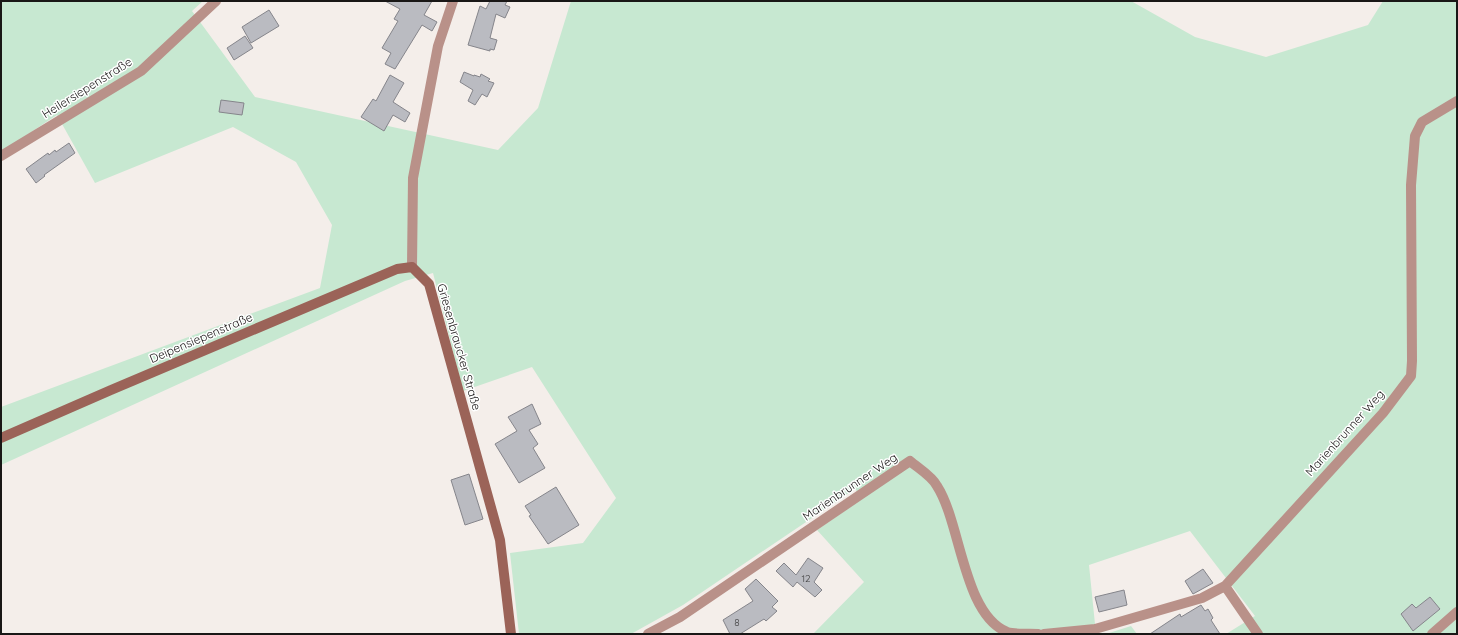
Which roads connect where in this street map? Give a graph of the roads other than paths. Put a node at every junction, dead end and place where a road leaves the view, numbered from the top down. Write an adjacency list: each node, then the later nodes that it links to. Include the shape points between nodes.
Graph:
1 (216, 1): 4 (street, Heilersiepenstraße, via 141,71)
2 (453, 1): 5 (street, via 438,46 413,178)
3 (1457, 102): 7 (street, Marienbrunner Weg, via 1422,122 1415,136 1411,185 1411,376 1383,413)
4 (1, 156)
5 (412, 267): 6 (street, Deipensiepenstraße, via 397,269); 9 (street, Griesenbraucker Straße, via 429,284 500,540)
6 (1, 438)
7 (1225, 586): 12 (street, Marienbrunner Weg, via 1202,598 1095,629); 13 (street)
8 (1457, 612): 14 (street)
9 (511, 634)
10 (648, 634): 11 (street, Marienbrunner Weg, via 680,617 910,461 937,485 951,517 981,608 993,623 1008,632)
11 (1038, 634)
12 (1044, 634)
13 (1258, 634)
14 (1432, 634)

